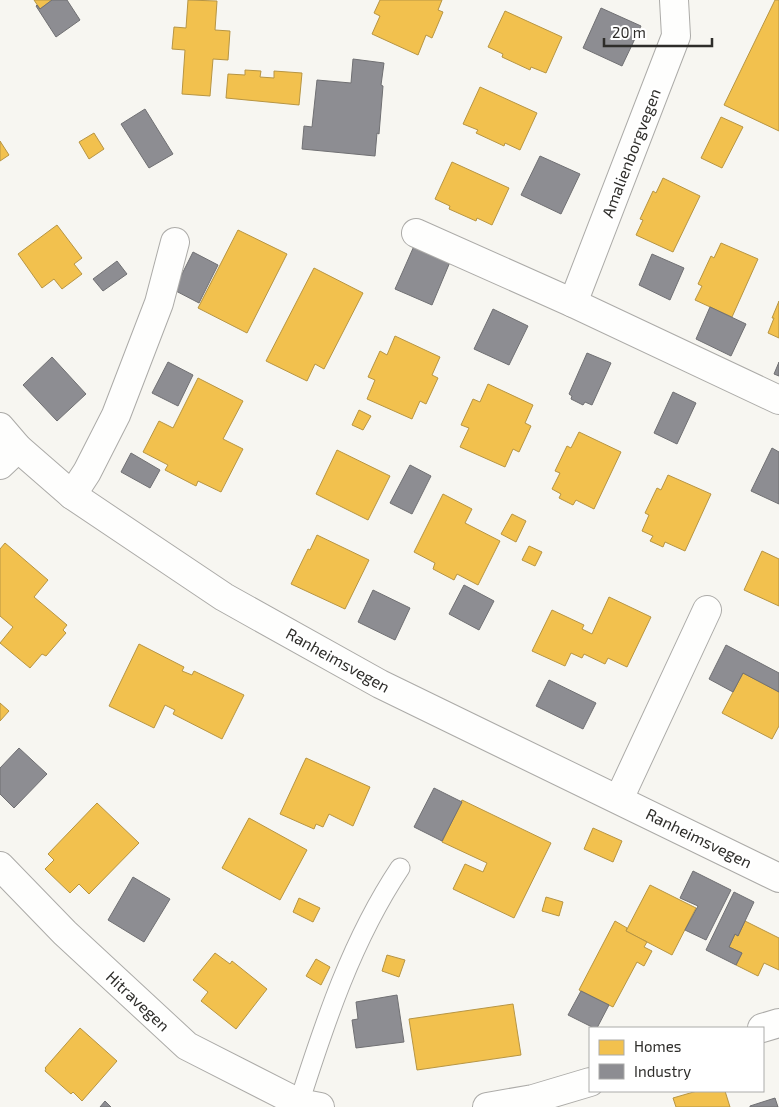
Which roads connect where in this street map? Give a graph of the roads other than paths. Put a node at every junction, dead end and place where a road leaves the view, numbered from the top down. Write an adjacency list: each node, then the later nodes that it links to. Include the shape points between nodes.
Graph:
1 (674, 0): 4 (street, Amalienborgvegen, via 676,36)
2 (416, 232): 4 (street)
3 (174, 242): 8 (street, via 159,303 116,415)
4 (573, 303): 5 (street)
5 (779, 400)
6 (0, 427): 7 (street, Ranheimsvegen)
7 (9, 457): 8 (street, Ranheimsvegen)
8 (72, 494): 10 (street, Ranheimsvegen, via 224,597 380,684)
9 (707, 610): 10 (street)
10 (619, 799): 13 (street, Ranheimsvegen)
11 (0, 866): 17 (street, Hitravegen, via 65,933 187,1046)
12 (400, 868): 17 (lane, Hitravegen, via 370,917 339,985)
13 (779, 878)
14 (779, 1023): 15 (street)
15 (764, 1027)
16 (589, 1082): 18 (street, via 533,1100)
17 (310, 1105)
18 (487, 1107)

